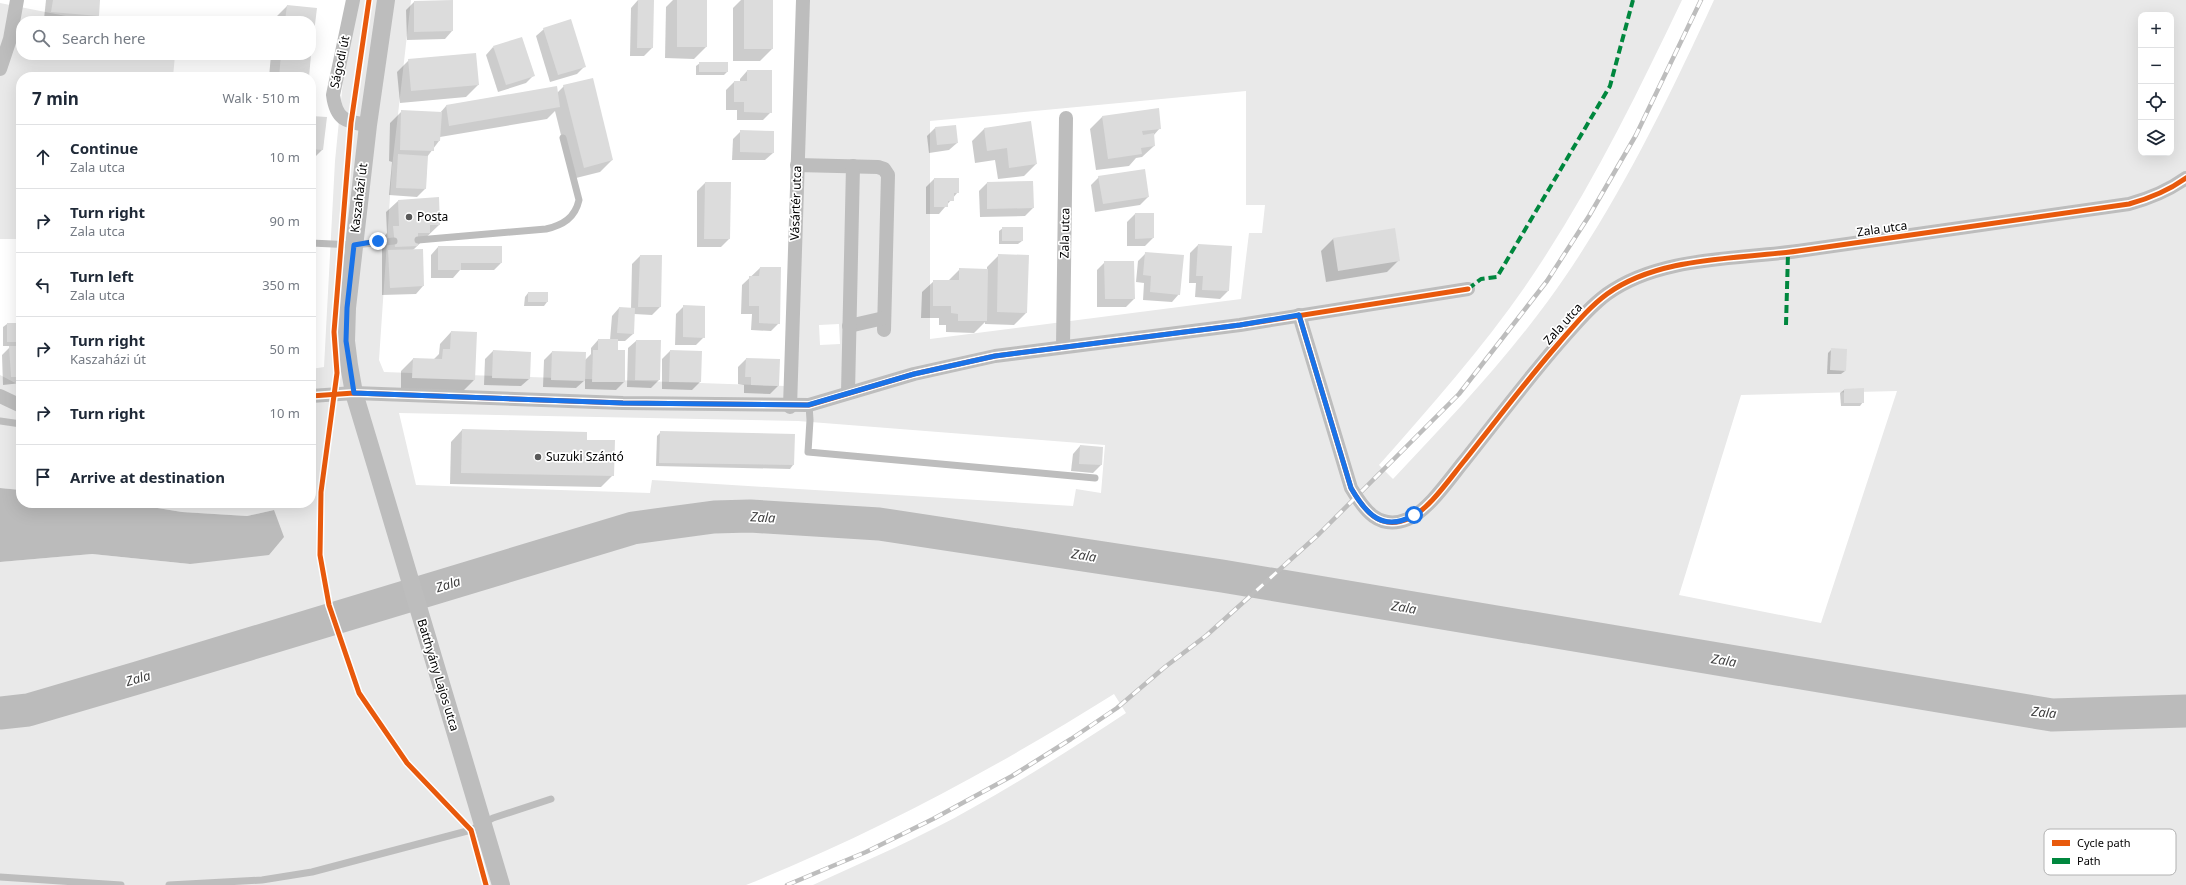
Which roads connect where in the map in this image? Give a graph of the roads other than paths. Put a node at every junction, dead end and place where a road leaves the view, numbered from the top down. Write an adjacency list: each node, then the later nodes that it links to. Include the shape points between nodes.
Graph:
1 (17, 0): 5 (street, via 10,39)
2 (353, 0): 7 (street, Ságodi út, via 333,94 335,109 345,121)
3 (386, 0): 7 (street, Kaszaházi út)
4 (804, 0): 9 (street, Vásártér utca)
5 (0, 69)
6 (1066, 118): 19 (street, Zala utca)
7 (368, 125): 15 (street, Kaszaházi út)
8 (563, 138): 12 (lane, via 579,200 576,209 561,226)
9 (796, 165): 10 (street); 26 (street, Vásártér utca)
10 (853, 166): 18 (street); 18 (street, via 878,166 888,175 884,324)
11 (2186, 178): 17 (street, Zala utca, via 2152,198 2129,204 1788,253 1679,265 1650,271 1633,278 1588,310 1540,365 1441,490 1414,515 1400,521 1375,518 1362,506 1351,488)
12 (418, 240)
13 (394, 241): 15 (lane)
14 (316, 243): 15 (lane)
15 (354, 245): 20 (street, Kaszaházi út, via 346,341)
16 (1468, 289): 17 (street)
17 (1299, 315): 19 (street)
18 (850, 326): 21 (street)
19 (1063, 347): 21 (street, via 995,356 914,374)
20 (354, 393): 23 (street); 26 (street); 29 (street, Kaszaházi út)
21 (848, 394): 25 (street)
22 (0, 396): 24 (street)
23 (316, 396)
24 (16, 404)
25 (808, 405): 26 (street); 30 (lane, via 808,452)
26 (790, 407)
27 (0, 422): 28 (lane)
28 (16, 424)
29 (376, 466): 32 (street, Batthyány Lajos utca)
30 (1095, 478)
31 (551, 799): 32 (lane)
32 (483, 823): 35 (lane, via 471,830 312,872 262,880); 36 (street, Batthyány Lajos utca)
33 (0, 877): 34 (lane)
34 (121, 885)
35 (169, 885)
36 (501, 885)

